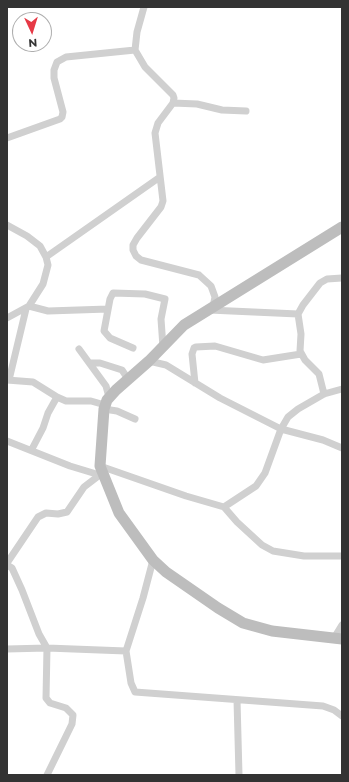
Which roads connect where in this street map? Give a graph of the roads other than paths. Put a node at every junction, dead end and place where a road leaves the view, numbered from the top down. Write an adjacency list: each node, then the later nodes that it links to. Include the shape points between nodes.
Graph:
1 (144, 7): 2 (street)
2 (135, 50): 3 (street, via 145,67 173,95); 5 (street, via 66,57 57,62 54,78 62,116 60,119)
3 (173, 103): 4 (street); 6 (street, via 161,117 156,128)
4 (246, 111)
5 (7, 138)
6 (160, 177): 9 (street); 13 (street, via 163,201 133,245 135,254 141,260 199,275 211,286 215,297)
7 (7, 225): 9 (street, via 28,236 40,246)
8 (342, 227): 13 (street)
9 (46, 257): 11 (street, via 47,274)
10 (342, 278): 14 (street, via 327,279 320,283)
11 (27, 307): 12 (street, via 48,311); 15 (street); 23 (street)
12 (108, 309): 16 (street, via 113,294 145,294 163,298); 17 (street, via 104,327 106,335)
13 (210, 309): 14 (street); 16 (street, via 184,326)
14 (298, 314): 19 (street)
15 (7, 318)
16 (163, 347): 20 (street)
17 (133, 348)
18 (79, 349): 21 (street)
19 (301, 354): 24 (street, via 263,360 215,346 196,347 192,354); 26 (street, via 318,374)
20 (149, 361): 22 (street); 24 (street, via 166,364)
21 (90, 363): 22 (street, via 100,362 122,370); 28 (street, via 106,386)
22 (128, 379): 28 (street)
23 (8, 380): 27 (street, via 33,382)
24 (195, 383): 30 (street)
25 (342, 389): 26 (street)
26 (324, 394): 30 (street, via 288,417)
27 (57, 397): 28 (street); 32 (street)
28 (106, 404): 29 (street); 34 (street)
29 (135, 419)
30 (281, 429): 33 (street, via 323,440); 35 (street, via 265,473 256,486)
31 (9, 444): 32 (street)
32 (32, 449): 34 (street, via 70,466)
33 (342, 450)
34 (102, 473): 35 (street); 37 (street, via 118,513); 38 (street, via 84,487 67,512 46,513 38,517)
35 (224, 507): 36 (street, via 262,545 273,551 304,556)
36 (342, 556)
37 (153, 560): 40 (street, via 191,590 243,623 272,631); 43 (street)
38 (7, 564): 41 (street, via 12,568)
39 (342, 625): 40 (street)
40 (338, 639)
41 (47, 648): 42 (street); 43 (street); 46 (street, via 46,698 50,703 70,710 74,717)
42 (7, 649)
43 (126, 651): 44 (street, via 134,692)
44 (237, 700): 45 (street, via 323,706); 47 (street)
45 (342, 716)
46 (47, 775)
47 (239, 775)

